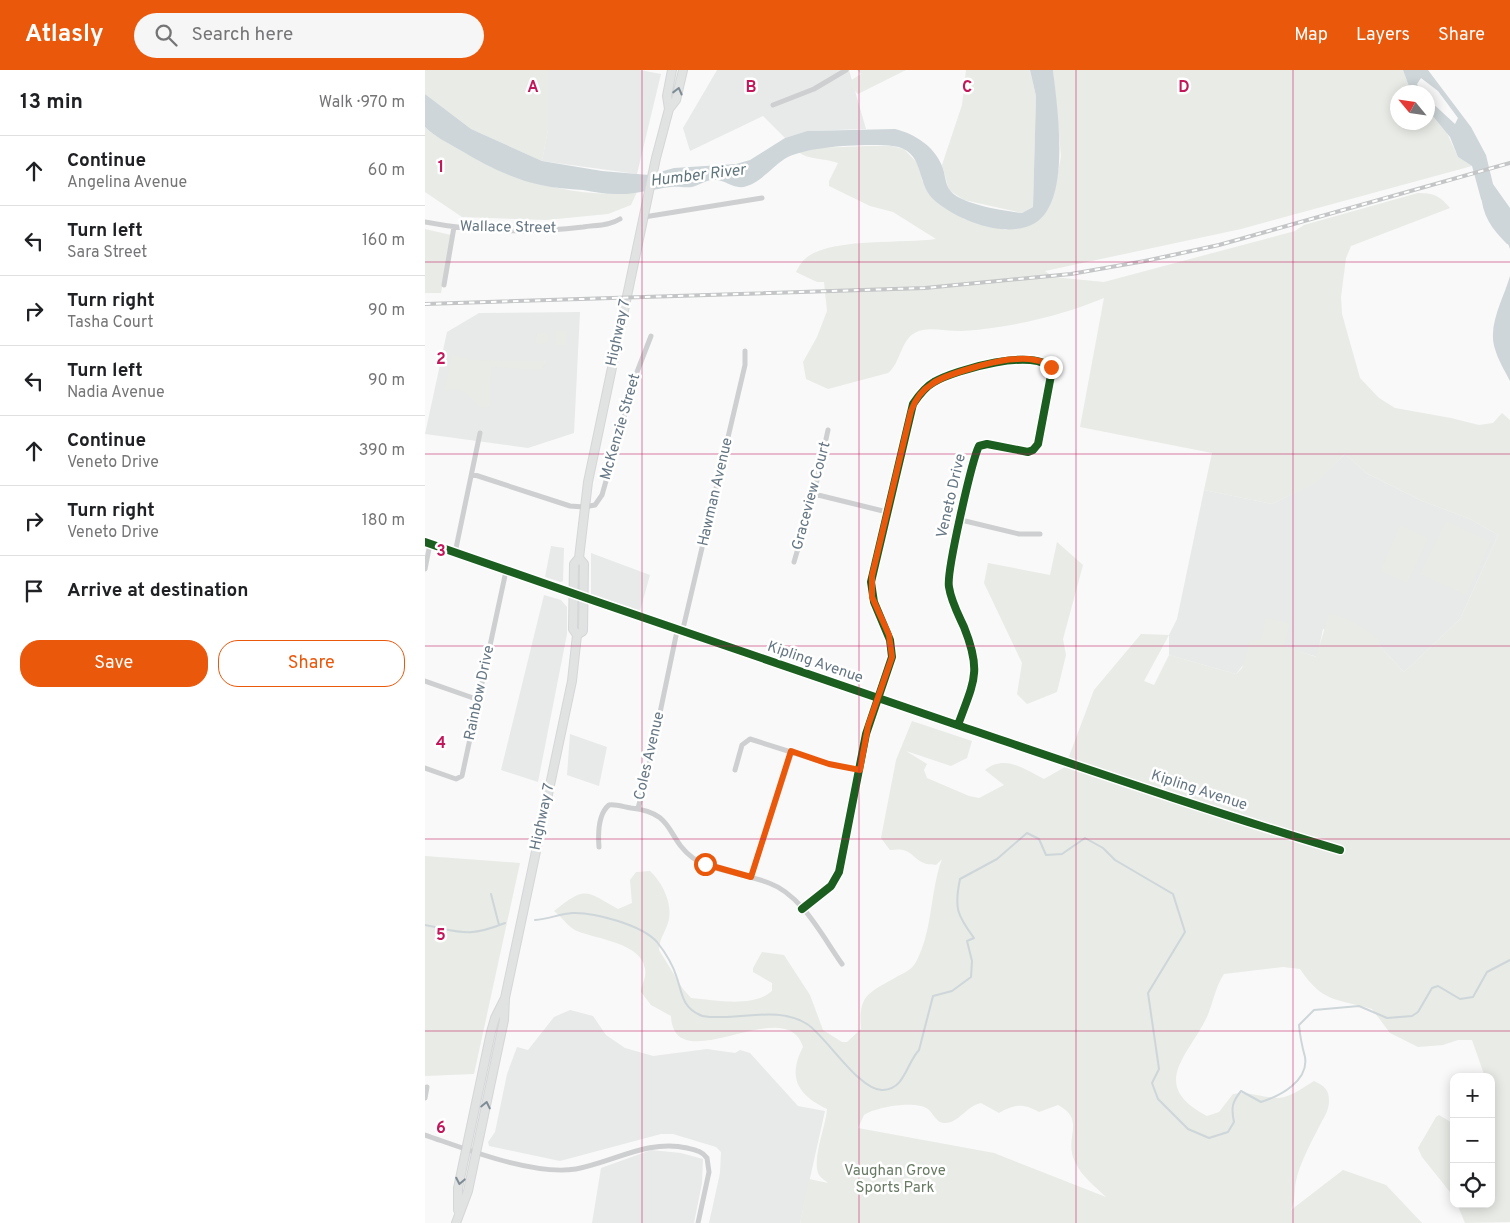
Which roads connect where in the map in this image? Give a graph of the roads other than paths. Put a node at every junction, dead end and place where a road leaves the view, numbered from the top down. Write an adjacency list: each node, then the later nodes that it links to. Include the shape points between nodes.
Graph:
1 (673, 70): 5 (main road, Highway 7, via 667,96)
2 (683, 70): 5 (main road, Highway 7, one-way to 2, via 675,100)
3 (846, 70): 4 (street, via 814,89)
4 (773, 106)
5 (669, 109): 7 (main road, Highway 7)
6 (762, 198): 7 (street)
7 (644, 217): 18 (main road, Highway 7)
8 (620, 219): 10 (street, Wallace Street, via 608,224 543,232)
9 (425, 222): 10 (street, Wallace Street)
10 (454, 227): 11 (street)
11 (444, 285)
12 (651, 336): 18 (street, McKenzie Street, via 637,372 602,495 595,505)
13 (745, 351): 30 (street, Hawman Avenue, via 745,365)
14 (828, 430): 17 (street, Graceview Court)
15 (480, 432): 16 (street)
16 (472, 474): 18 (street, via 569,506); 23 (street)
17 (815, 494): 19 (street); 25 (street, Graceview Court)
18 (584, 507): 24 (main road, Highway 7)
19 (887, 512): 20 (street, Veneto Drive, via 911,411 927,387 946,377 1012,359 1030,359 1049,365 1053,374 1036,447 1028,452 987,444 979,446); 33 (street, Veneto Drive, via 871,587 892,651)
20 (961, 520): 21 (street, via 1019,534); 35 (street, Veneto Drive, via 948,584 972,647 976,668)
21 (1041, 534)
22 (428, 543): 23 (street, Kipling Avenue); 26 (street)
23 (455, 553): 27 (street, Kipling Avenue)
24 (579, 558): 28 (main road, Highway 7, via 574,564); 29 (main road, Highway 7, via 584,564)
25 (794, 562)
26 (425, 569)
27 (506, 571): 28 (street, Kipling Avenue); 34 (street, Rainbow Drive)
28 (574, 595): 29 (street, Kipling Avenue); 31 (main road, Highway 7, via 573,629)
29 (584, 599): 30 (street, Kipling Avenue); 31 (main road, Highway 7, via 583,631)
30 (680, 632): 33 (street, Kipling Avenue); 40 (street, Coles Avenue)
31 (577, 634): 46 (main road, Highway 7, via 572,681)
32 (425, 681): 34 (street)
33 (878, 699): 35 (street, Kipling Avenue); 39 (street, Veneto Drive, via 866,734)
34 (479, 700): 37 (street, Rainbow Drive, via 462,776 456,780)
35 (959, 725): 42 (street, Kipling Avenue, via 1041,755)
36 (791, 751): 38 (street, via 750,739 743,745); 39 (street); 43 (street)
37 (425, 768)
38 (735, 770)
39 (860, 770): 44 (street, Veneto Drive, via 839,872 825,892)
40 (638, 808): 41 (street, Coles Avenue, via 612,804 606,808 598,835); 43 (street, via 664,820 693,858)
41 (599, 847)
42 (1340, 850)
43 (751, 877): 44 (street, via 780,888)
44 (802, 909): 45 (street)
45 (842, 964)
46 (505, 998): 47 (main road, Highway 7, via 495,1018); 48 (main road, Highway 7)
47 (489, 1046): 48 (main road); 52 (main road, Highway 7)
48 (496, 1058): 53 (main road, Highway 7, one-way to 48)
49 (427, 1087): 50 (street)
50 (425, 1098)
51 (425, 1135): 52 (street)
52 (467, 1149): 53 (street); 54 (main road, Highway 7, one-way to 54, via 458,1188)
53 (476, 1152): 54 (main road, Highway 7, via 468,1191); 56 (street, via 562,1170 653,1147 677,1146 699,1151 707,1158 709,1168)
54 (458, 1214): 55 (main road, Highway 7)
55 (456, 1223)
56 (698, 1223)

